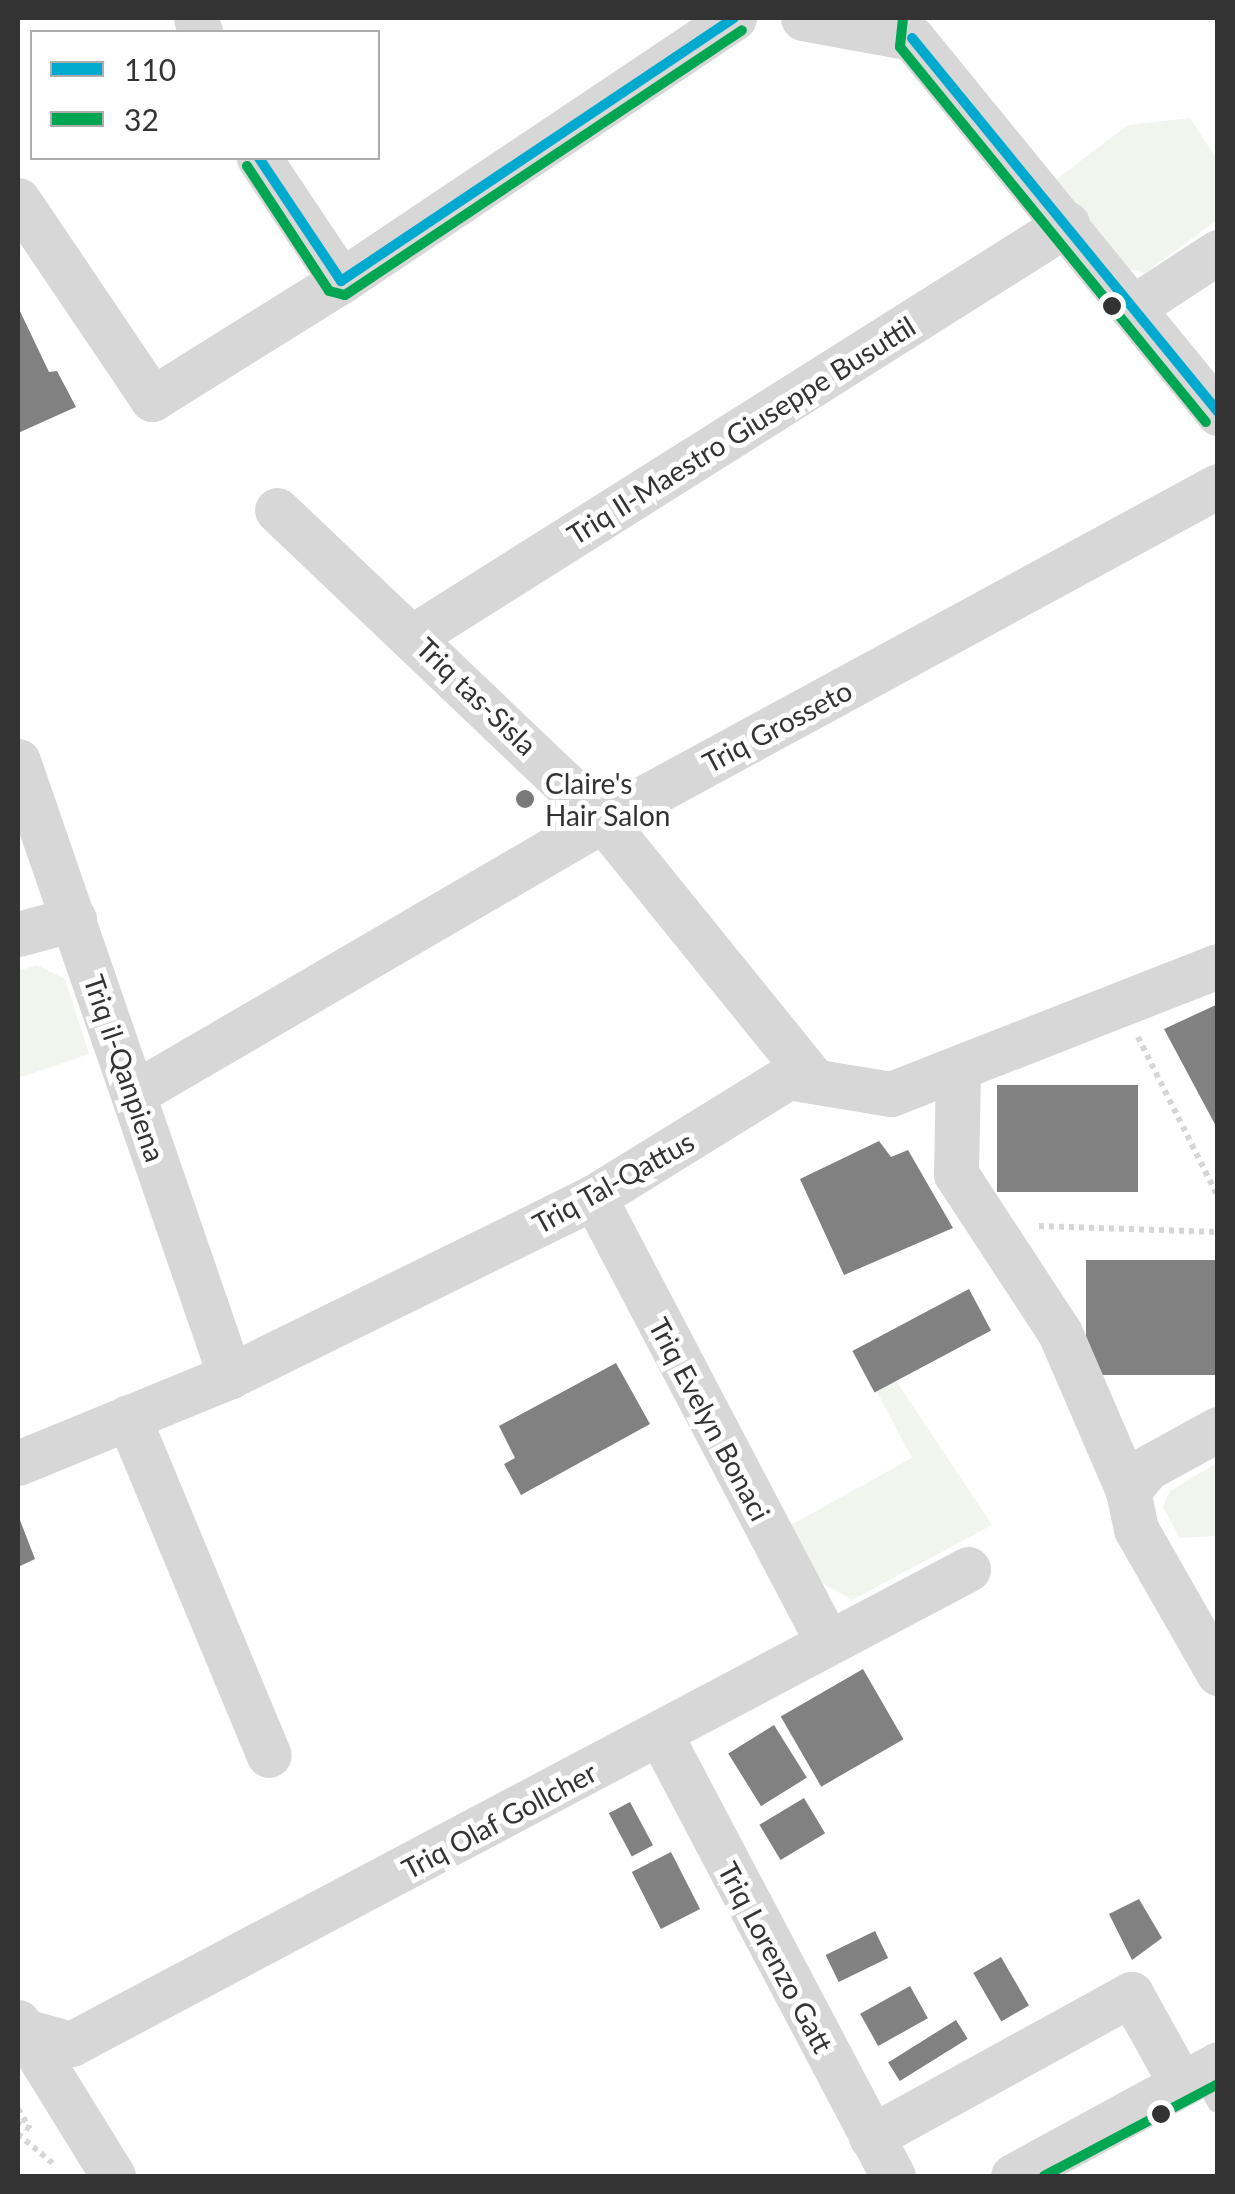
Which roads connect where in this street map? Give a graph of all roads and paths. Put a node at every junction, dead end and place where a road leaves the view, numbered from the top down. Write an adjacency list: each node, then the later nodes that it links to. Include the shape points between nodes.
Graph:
1 (734, 18): 8 (street)
2 (803, 18): 3 (street)
3 (916, 28): 6 (street)
4 (260, 160): 8 (street)
5 (18, 200): 8 (street, via 152,399)
6 (1067, 224): 9 (street); 13 (street, Triq Il-Maestro Giuseppe Busuttil)
7 (1218, 252): 9 (street)
8 (341, 281)
9 (1132, 308): 10 (street)
10 (1218, 413)
11 (1218, 486): 15 (street, Triq Grosseto)
12 (277, 510): 13 (street, Triq tas-Sisla)
13 (414, 635): 15 (street, Triq tas-Sisla)
14 (18, 761): 16 (street, Triq il-Qanpiena)
15 (603, 820): 21 (street, Triq tas-Sisla); 22 (street, Triq Grosseto)
16 (74, 919): 17 (street); 22 (street, Triq il-Qanpiena)
17 (18, 934)
18 (1218, 966): 19 (street, Triq Tal-Qattus)
19 (1121, 1004): 20 (street, Triq Tal-Qattus); 23 (path)
20 (958, 1070): 21 (street, Triq Tal-Qattus, via 892,1094); 25 (street, via 956,1174)
21 (814, 1081): 24 (street, Triq Tal-Qattus, via 788,1077)
22 (133, 1094): 27 (street, Triq il-Qanpiena)
23 (1218, 1197)
24 (594, 1198): 27 (street, Triq Tal-Qattus); 33 (street, Triq Evelyn Bonaci)
25 (990, 1225): 26 (path); 31 (street, via 1060,1332)
26 (1218, 1232)
27 (230, 1376): 28 (street, Triq Tal-Qattus)
28 (128, 1417): 30 (street, Triq Tal-Qattus); 36 (street)
29 (1218, 1429): 31 (street, via 1147,1468)
30 (18, 1462)
31 (1128, 1492): 34 (street, via 1136,1528)
32 (968, 1568): 33 (street, Triq Olaf Gollcher)
33 (827, 1641): 35 (street, Triq Olaf Gollcher)
34 (1218, 1673)
35 (661, 1736): 37 (street, Triq Olaf Gollcher, via 71,2044); 42 (street, Triq Lorenzo Gatt)
36 (269, 1755)
37 (20, 2026): 44 (street)
38 (1208, 2076): 42 (street, via 1131,1994); 46 (street)
39 (18, 2108): 40 (path, via 30,2129)
40 (18, 2123)
41 (18, 2134): 43 (path)
42 (870, 2137): 45 (street, Triq Lorenzo Gatt)
43 (68, 2176)
44 (113, 2176)
45 (893, 2176)
46 (1014, 2176)

